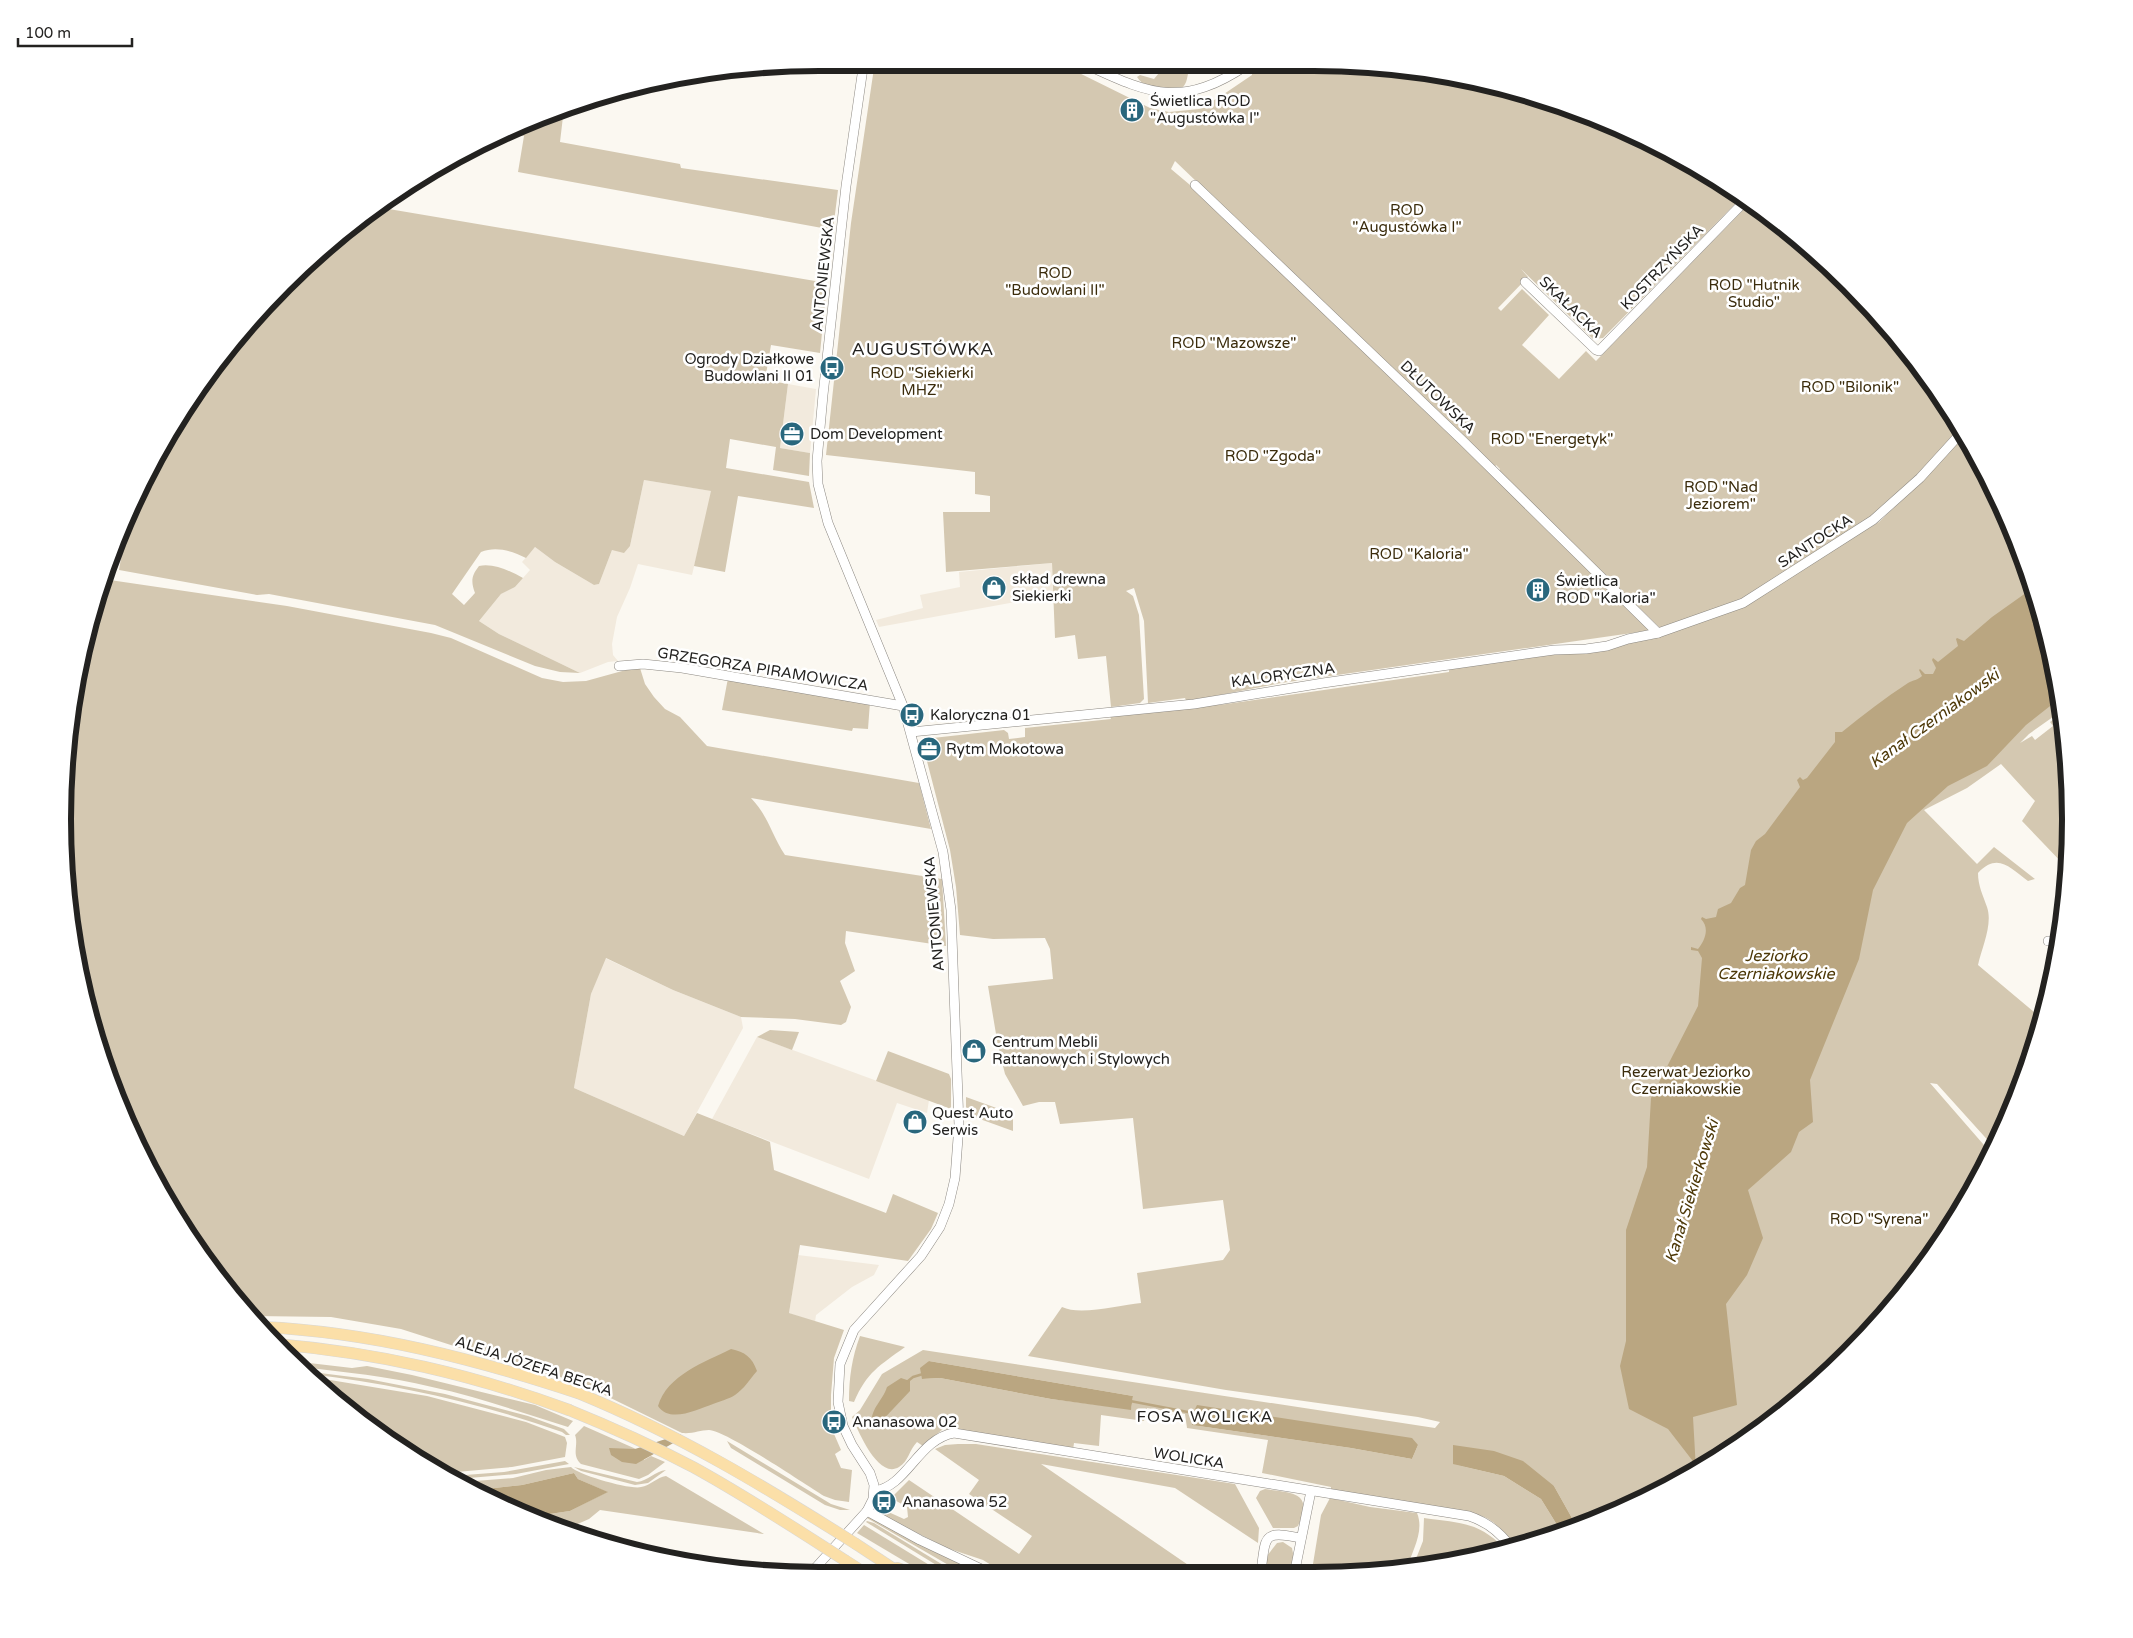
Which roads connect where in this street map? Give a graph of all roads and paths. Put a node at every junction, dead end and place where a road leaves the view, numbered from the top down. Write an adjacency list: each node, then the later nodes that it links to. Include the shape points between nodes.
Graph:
1 (863, 71): 11 (street, ANTONIEWSKA, via 838,252 817,473 826,518)
2 (1101, 71): 3 (street, via 1144,89 1178,93 1210,86)
3 (1236, 71)
4 (1195, 185): 9 (street, DŁUTOWSKA)
5 (1741, 205): 7 (street, KOSTRZYŃSKA)
6 (1525, 282): 7 (street, SKAŁACKA)
7 (1598, 351)
8 (1957, 438): 9 (street, SANTOCKA, via 1920,478 1873,520 1743,603)
9 (1658, 633): 12 (street, KALORYCZNA, via 1607,646 1536,652 1194,704)
10 (619, 666): 11 (street, GRZEGORZA PIRAMOWICZA, via 643,664 682,668)
11 (903, 706): 12 (street, ANTONIEWSKA)
12 (911, 732): 15 (street, ANTONIEWSKA, via 937,826 948,885 957,1058 958,1152 949,1204 934,1238 854,1330 840,1364 838,1393 841,1416 852,1445 870,1472)
13 (271, 1328): 20 (main road, ALEJA JÓZEFA BECKA, bridge, via 318,1331 423,1348 578,1393 702,1451)
14 (287, 1345): 22 (main road, ALEJA JÓZEFA BECKA, bridge, via 349,1351 422,1365 569,1410 619,1430 693,1467)
15 (874, 1491): 16 (street, WOLICKA, via 891,1485 933,1440 954,1433); 17 (street)
16 (1311, 1491): 18 (street); 19 (street, WOLICKA, via 1469,1516 1483,1520)
17 (867, 1511): 21 (street); 24 (street)
18 (1301, 1538): 25 (street, via 1278,1533 1271,1536 1265,1542); 26 (street)
19 (1506, 1541)
20 (890, 1566): 23 (main road)
21 (815, 1567)
22 (855, 1567)
23 (893, 1567)
24 (977, 1567)
25 (1262, 1567)
26 (1296, 1567)

